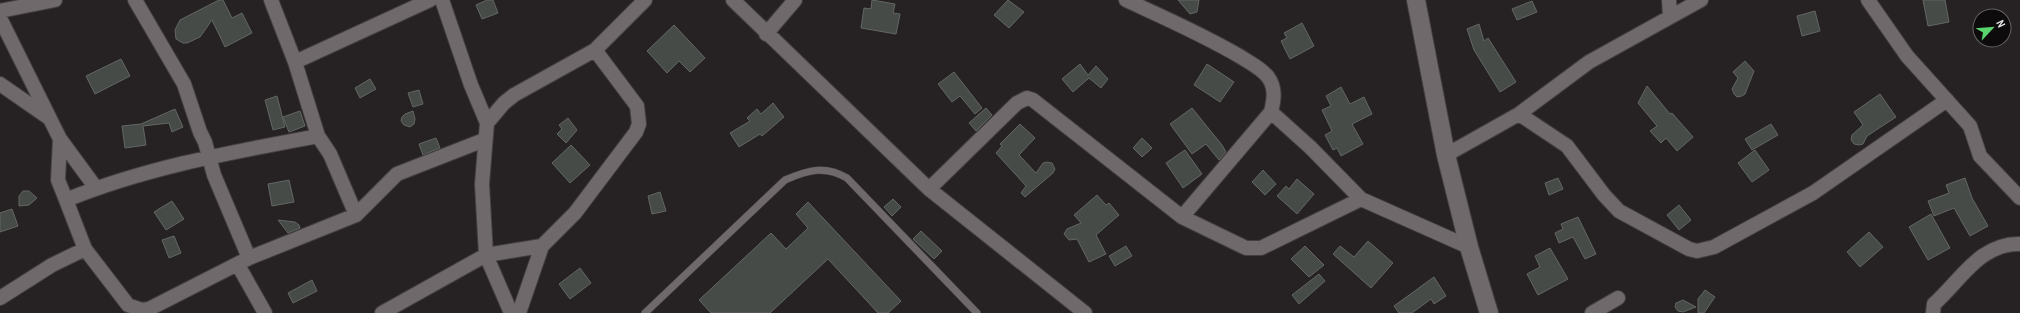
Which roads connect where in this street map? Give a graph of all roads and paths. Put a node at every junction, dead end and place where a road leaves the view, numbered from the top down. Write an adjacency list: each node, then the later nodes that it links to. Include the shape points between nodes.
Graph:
1 (55, 0): 14 (street)
2 (135, 0): 30 (street, via 184,84)
3 (271, 0): 19 (street)
4 (430, 0): 19 (street)
5 (442, 0): 25 (street)
6 (645, 0): 18 (street)
7 (733, 0): 17 (street)
8 (795, 0): 17 (street)
9 (1126, 0): 22 (street, via 1216,42 1260,69 1272,86 1274,95)
10 (1416, 0): 29 (street)
11 (1669, 0): 15 (street)
12 (1701, 0): 15 (street)
13 (1868, 0): 21 (street, via 1907,56)
14 (0, 11)
15 (1670, 16): 23 (street, via 1589,62)
16 (0, 18): 24 (street)
17 (766, 34): 32 (street)
18 (595, 50): 25 (street, via 514,95); 39 (street, via 637,106 639,119 636,132 575,213)
19 (294, 62): 26 (street)
20 (0, 84): 24 (street)
21 (1947, 100): 23 (street, via 1813,193 1714,247 1697,251 1619,211 1568,146); 33 (street, via 1970,126 1980,156)
22 (1271, 112): 34 (street); 37 (street)
23 (1519, 114): 29 (street)
24 (50, 119): 27 (street)
25 (487, 123): 28 (street)
26 (318, 136): 30 (street); 36 (street, via 330,154)
27 (60, 139): 31 (street); 35 (street, via 58,180)
28 (484, 140): 36 (street, via 397,174); 42 (street, via 482,184)
29 (1446, 155): 40 (street)
30 (208, 157): 31 (street); 43 (street)
31 (96, 188): 35 (street)
32 (929, 189): 37 (street, via 1017,103 1027,98 1033,100); 52 (street)
33 (2020, 198)
34 (1361, 199): 37 (street, via 1261,248 1254,249 1246,248); 40 (street)
35 (66, 200): 41 (street)
36 (356, 215): 43 (street)
37 (1182, 217)
38 (2020, 244): 55 (street, via 2008,244 1984,254 1934,304)
39 (542, 246): 42 (street); 49 (street)
40 (1469, 247): 53 (street)
41 (85, 250): 43 (street, via 128,305 142,310 149,309); 44 (street, via 52,266)
42 (486, 255): 47 (street); 48 (street)
43 (243, 262): 46 (street)
44 (0, 298)
45 (1618, 298): 54 (street)
46 (265, 313)
47 (382, 313)
48 (511, 313)
49 (520, 313)
50 (645, 313): 51 (lane, via 785,180 814,170 835,171 847,178)
51 (977, 313)
52 (1084, 313)
53 (1489, 313)
54 (1592, 313)
55 (1933, 313)

